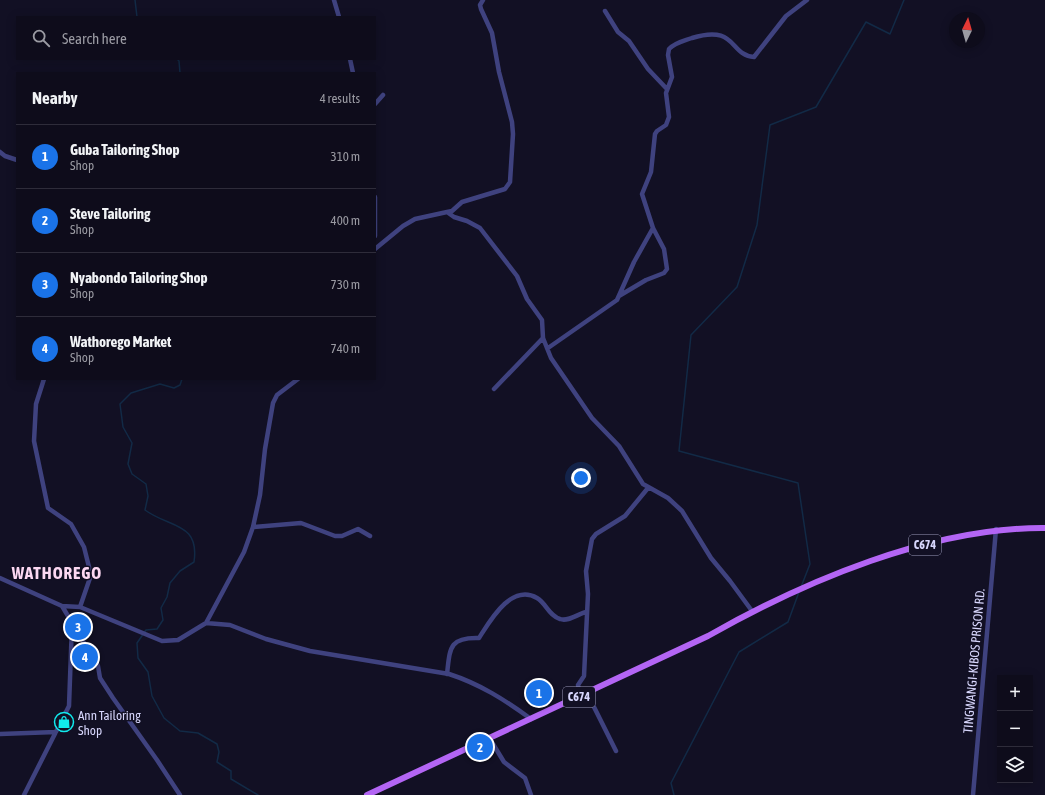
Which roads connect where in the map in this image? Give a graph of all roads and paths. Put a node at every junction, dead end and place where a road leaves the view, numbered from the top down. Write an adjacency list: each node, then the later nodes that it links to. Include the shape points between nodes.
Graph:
1 (334, 0): 5 (street)
2 (483, 0): 13 (street, via 480,5 492,33 513,130 510,182 505,189 469,199)
3 (807, 0): 8 (street, via 786,16 754,57 744,53 718,34 699,36 672,46 668,55 672,80)
4 (605, 11): 8 (street, via 618,32 629,41 648,69)
5 (339, 16)
6 (350, 60): 7 (street)
7 (354, 72)
8 (666, 88): 14 (street, via 670,117 655,134 651,172 642,194)
9 (382, 95): 10 (street)
10 (376, 103)
11 (0, 152): 12 (street)
12 (16, 160)
13 (447, 212): 15 (street, via 415,219); 17 (street, via 480,228 517,276 527,299 542,320)
14 (653, 228): 16 (street); 16 (street, via 664,249 666,271)
15 (376, 248)
16 (619, 296): 18 (street)
17 (543, 338): 18 (street); 21 (street)
18 (548, 348): 22 (street, via 551,358 592,418 619,446)
19 (44, 380): 29 (street, via 36,404 34,449 48,508 71,524 84,547 91,575)
20 (297, 380): 23 (street, via 277,395 271,408 260,495)
21 (494, 389)
22 (648, 488): 30 (street, via 668,498 682,511 711,558); 31 (street, via 625,516 594,536 586,571)
23 (253, 527): 26 (street, via 301,523 335,536 342,536 358,529); 33 (street, via 244,552)
24 (1045, 528): 25 (main road, C674)
25 (996, 529): 30 (main road, C674, via 895,553); 46 (street, TINGWANGI-KIBOS PRISON RD.)
26 (370, 536)
27 (0, 578): 28 (street)
28 (62, 606): 29 (street); 32 (street)
29 (80, 607): 33 (street, via 162,641 178,640)
30 (752, 611): 35 (main road, C674, via 708,636)
31 (586, 612): 34 (street, via 562,620 550,612 538,598 527,596 509,600 479,638 466,637 456,642 450,651); 36 (street, via 584,676 578,685)
32 (72, 623): 38 (street, via 70,706); 43 (street, via 98,666 100,678 112,698)
33 (206, 623): 34 (street, via 230,625 266,639 310,651)
34 (447, 674): 37 (street, via 483,687)
35 (588, 693): 36 (main road, C674); 41 (street)
36 (580, 696): 37 (main road, C674)
37 (531, 719): 40 (main road, C674)
38 (56, 732): 39 (street); 42 (street)
39 (0, 734)
40 (490, 739): 44 (main road, C674); 45 (street, via 504,762 525,778)
41 (616, 751)
42 (24, 795)
43 (180, 795)
44 (367, 795)
45 (531, 795)
46 (973, 795)

